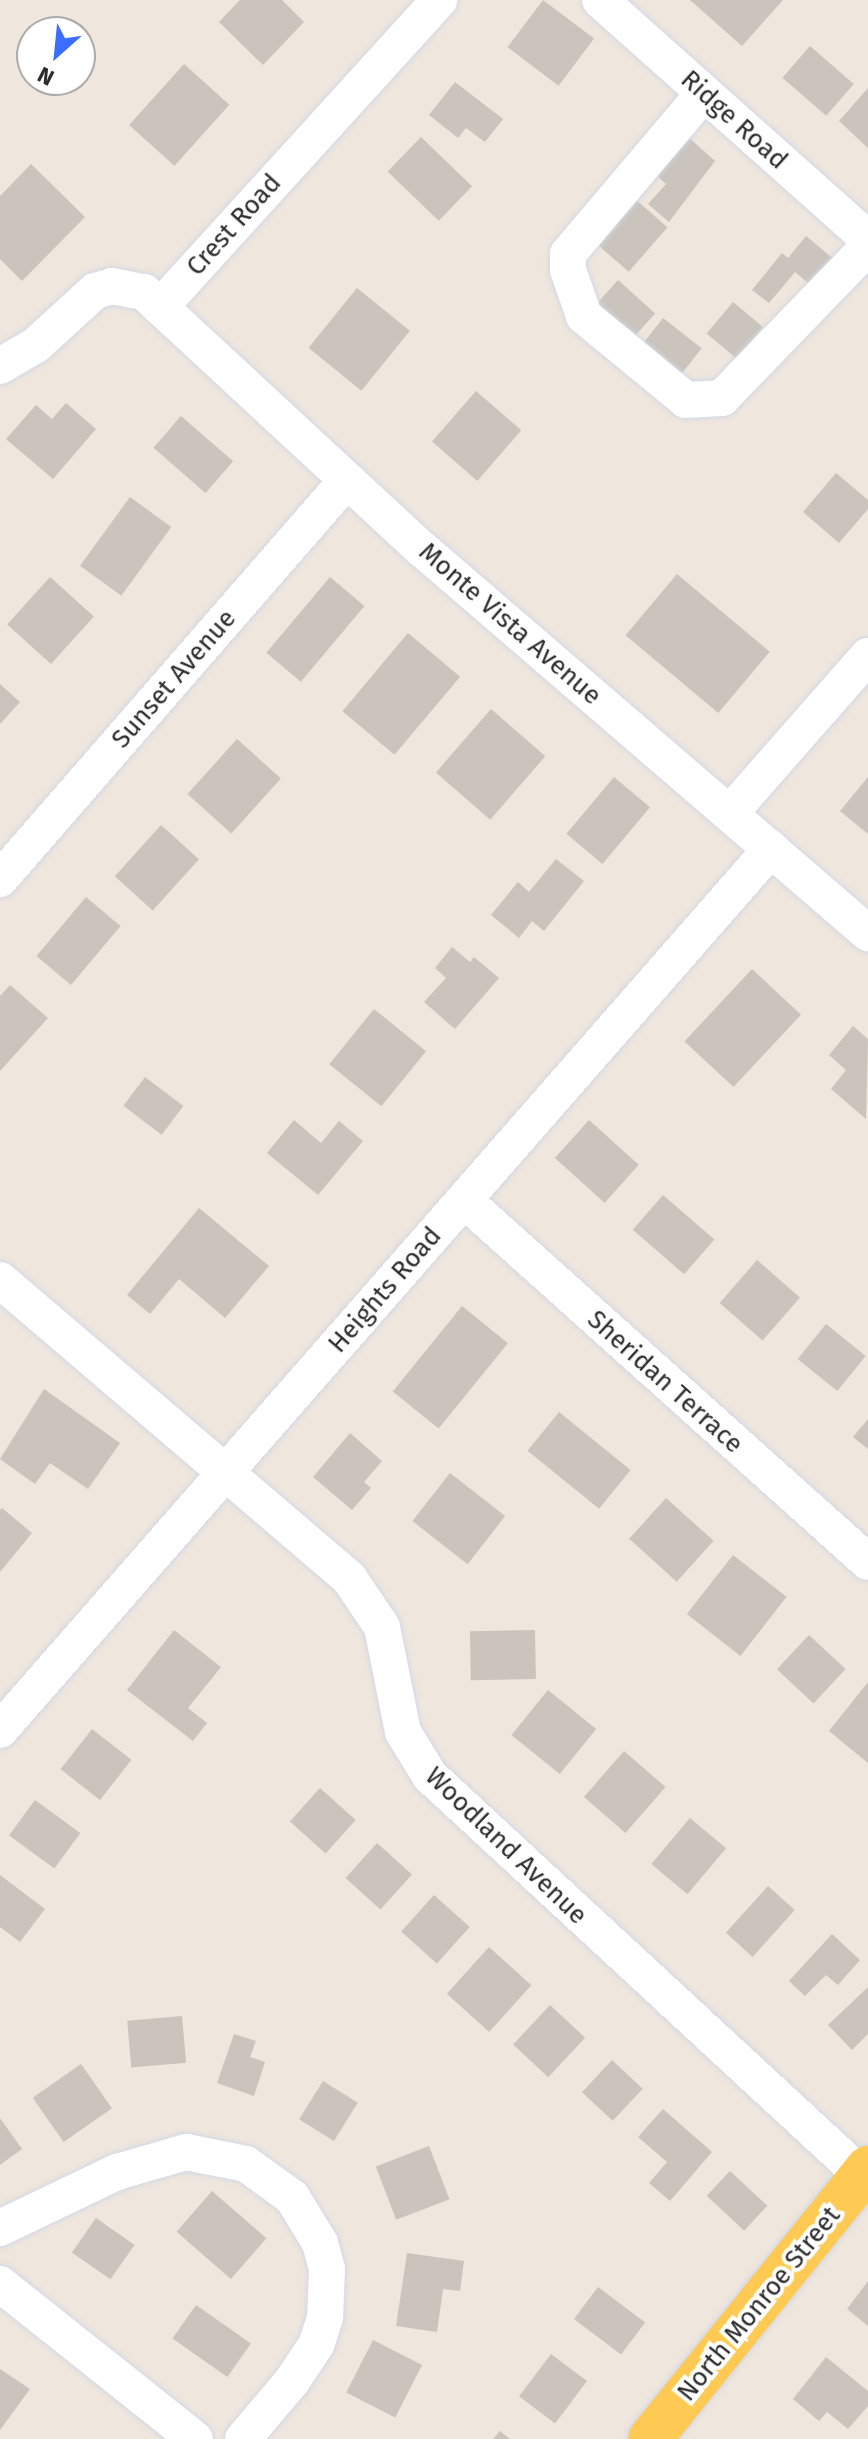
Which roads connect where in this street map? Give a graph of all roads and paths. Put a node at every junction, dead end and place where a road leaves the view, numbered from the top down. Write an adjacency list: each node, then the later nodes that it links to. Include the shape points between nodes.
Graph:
1 (439, 0): 6 (street, Crest Road)
2 (600, 0): 3 (street, Ridge Road)
3 (704, 93): 4 (street, Ridge Road); 5 (street, via 568,254 584,316 686,400 722,398)
4 (868, 239)
5 (868, 247)
6 (160, 307): 7 (street, via 129,287 95,291 36,345); 8 (street, Monte Vista Avenue)
7 (0, 366)
8 (347, 480): 10 (street, Monte Vista Avenue); 12 (street, Sunset Avenue)
9 (868, 656): 10 (street)
10 (730, 813): 11 (street, Monte Vista Avenue)
11 (771, 849): 13 (street, Monte Vista Avenue); 14 (street, Heights Road)
12 (0, 879)
13 (868, 933)
14 (464, 1200): 16 (street, Heights Road); 17 (street, Sheridan Terrace)
15 (0, 1280): 16 (street, Woodland Avenue)
16 (226, 1472): 18 (street, Heights Road); 19 (street, Woodland Avenue, via 349,1578 371,1604 392,1656 403,1732 430,1776)
17 (868, 1562)
18 (0, 1730)
19 (866, 2175): 24 (main road, North Monroe Street)
20 (0, 2228): 23 (street, via 117,2172 186,2152 246,2164 281,2187 309,2219 320,2243 327,2269 325,2318 316,2345 292,2381)
21 (0, 2284): 22 (street)
22 (195, 2439)
23 (243, 2439)
24 (650, 2439)

